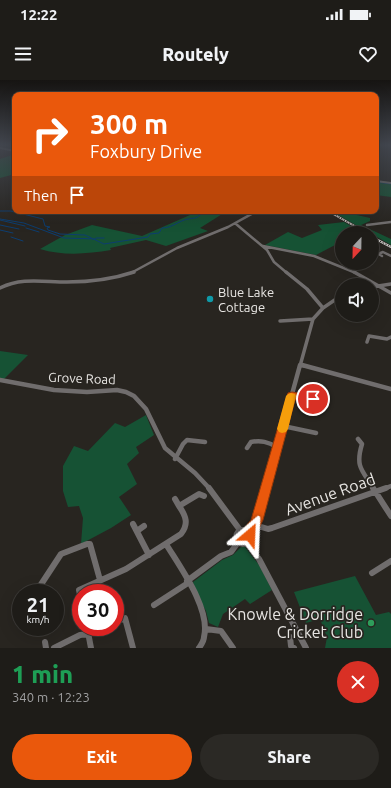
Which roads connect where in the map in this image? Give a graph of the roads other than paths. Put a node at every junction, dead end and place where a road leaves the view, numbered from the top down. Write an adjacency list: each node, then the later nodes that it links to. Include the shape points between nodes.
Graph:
1 (379, 181): 2 (street)
2 (391, 182)
3 (253, 214): 7 (street)
4 (391, 222): 5 (street)
5 (374, 223): 6 (street); 8 (street)
6 (367, 225)
7 (235, 226): 9 (street); 16 (street, via 175,249 142,269 125,275 78,281 22,279)
8 (381, 227)
9 (263, 246): 15 (street, via 322,258 350,269); 19 (street, via 274,262 307,289)
10 (379, 254): 12 (street)
11 (379, 254): 13 (street, via 383,252)
12 (382, 256)
13 (391, 256)
14 (391, 284): 15 (street)
15 (380, 286): 17 (street)
16 (0, 288)
17 (391, 293)
18 (335, 299): 19 (street)
19 (323, 308): 20 (street)
20 (314, 319): 21 (street); 24 (street)
21 (283, 320)
22 (391, 337): 23 (street, via 387,339 370,334)
23 (367, 342)
24 (300, 365): 26 (street); 27 (street)
25 (0, 380): 35 (street, Grove Road, via 54,391 125,392 146,408 161,441)
26 (391, 389)
27 (292, 396): 28 (street, via 313,399); 29 (street)
28 (324, 404)
29 (283, 426): 30 (street); 33 (street)
30 (316, 433)
31 (358, 439): 37 (street, via 365,445 360,450 358,461)
32 (205, 442): 35 (street, via 187,440)
33 (277, 447): 34 (street, via 256,440); 44 (street)
34 (247, 448)
35 (175, 459): 45 (street, Grove Road, via 209,488 228,510)
36 (391, 486): 37 (street, Avenue Road)
37 (375, 492): 41 (street); 44 (street, Avenue Road, via 272,528)
38 (200, 493): 40 (street)
39 (175, 499): 40 (street)
40 (179, 506): 50 (street, via 188,525 181,534)
41 (391, 516)
42 (133, 524): 46 (street)
43 (144, 526): 46 (street)
44 (255, 526): 47 (street)
45 (240, 530): 47 (street); 48 (street, via 237,535)
46 (137, 531): 51 (street)
47 (248, 532): 49 (street, via 250,537)
48 (239, 541): 49 (street); 55 (street, via 231,552 221,556)
49 (247, 543): 70 (street, via 259,559)
50 (166, 544): 51 (street); 55 (street)
51 (149, 555): 54 (street, via 126,569)
52 (391, 561): 53 (street)
53 (372, 573)
54 (100, 580): 56 (street, via 90,544 87,544 61,554); 57 (street)
55 (188, 582): 58 (street); 60 (street, via 202,608)
56 (41, 584)
57 (92, 584)
58 (154, 605)
59 (124, 618): 67 (street)
60 (206, 628): 68 (street, via 204,642); 69 (street, via 221,631)
61 (78, 636): 65 (street)
62 (88, 636): 66 (street)
63 (290, 637): 64 (street)
64 (291, 647)
65 (54, 648)
66 (91, 648)
67 (133, 648)
68 (198, 648)
69 (233, 648)
70 (306, 648)

